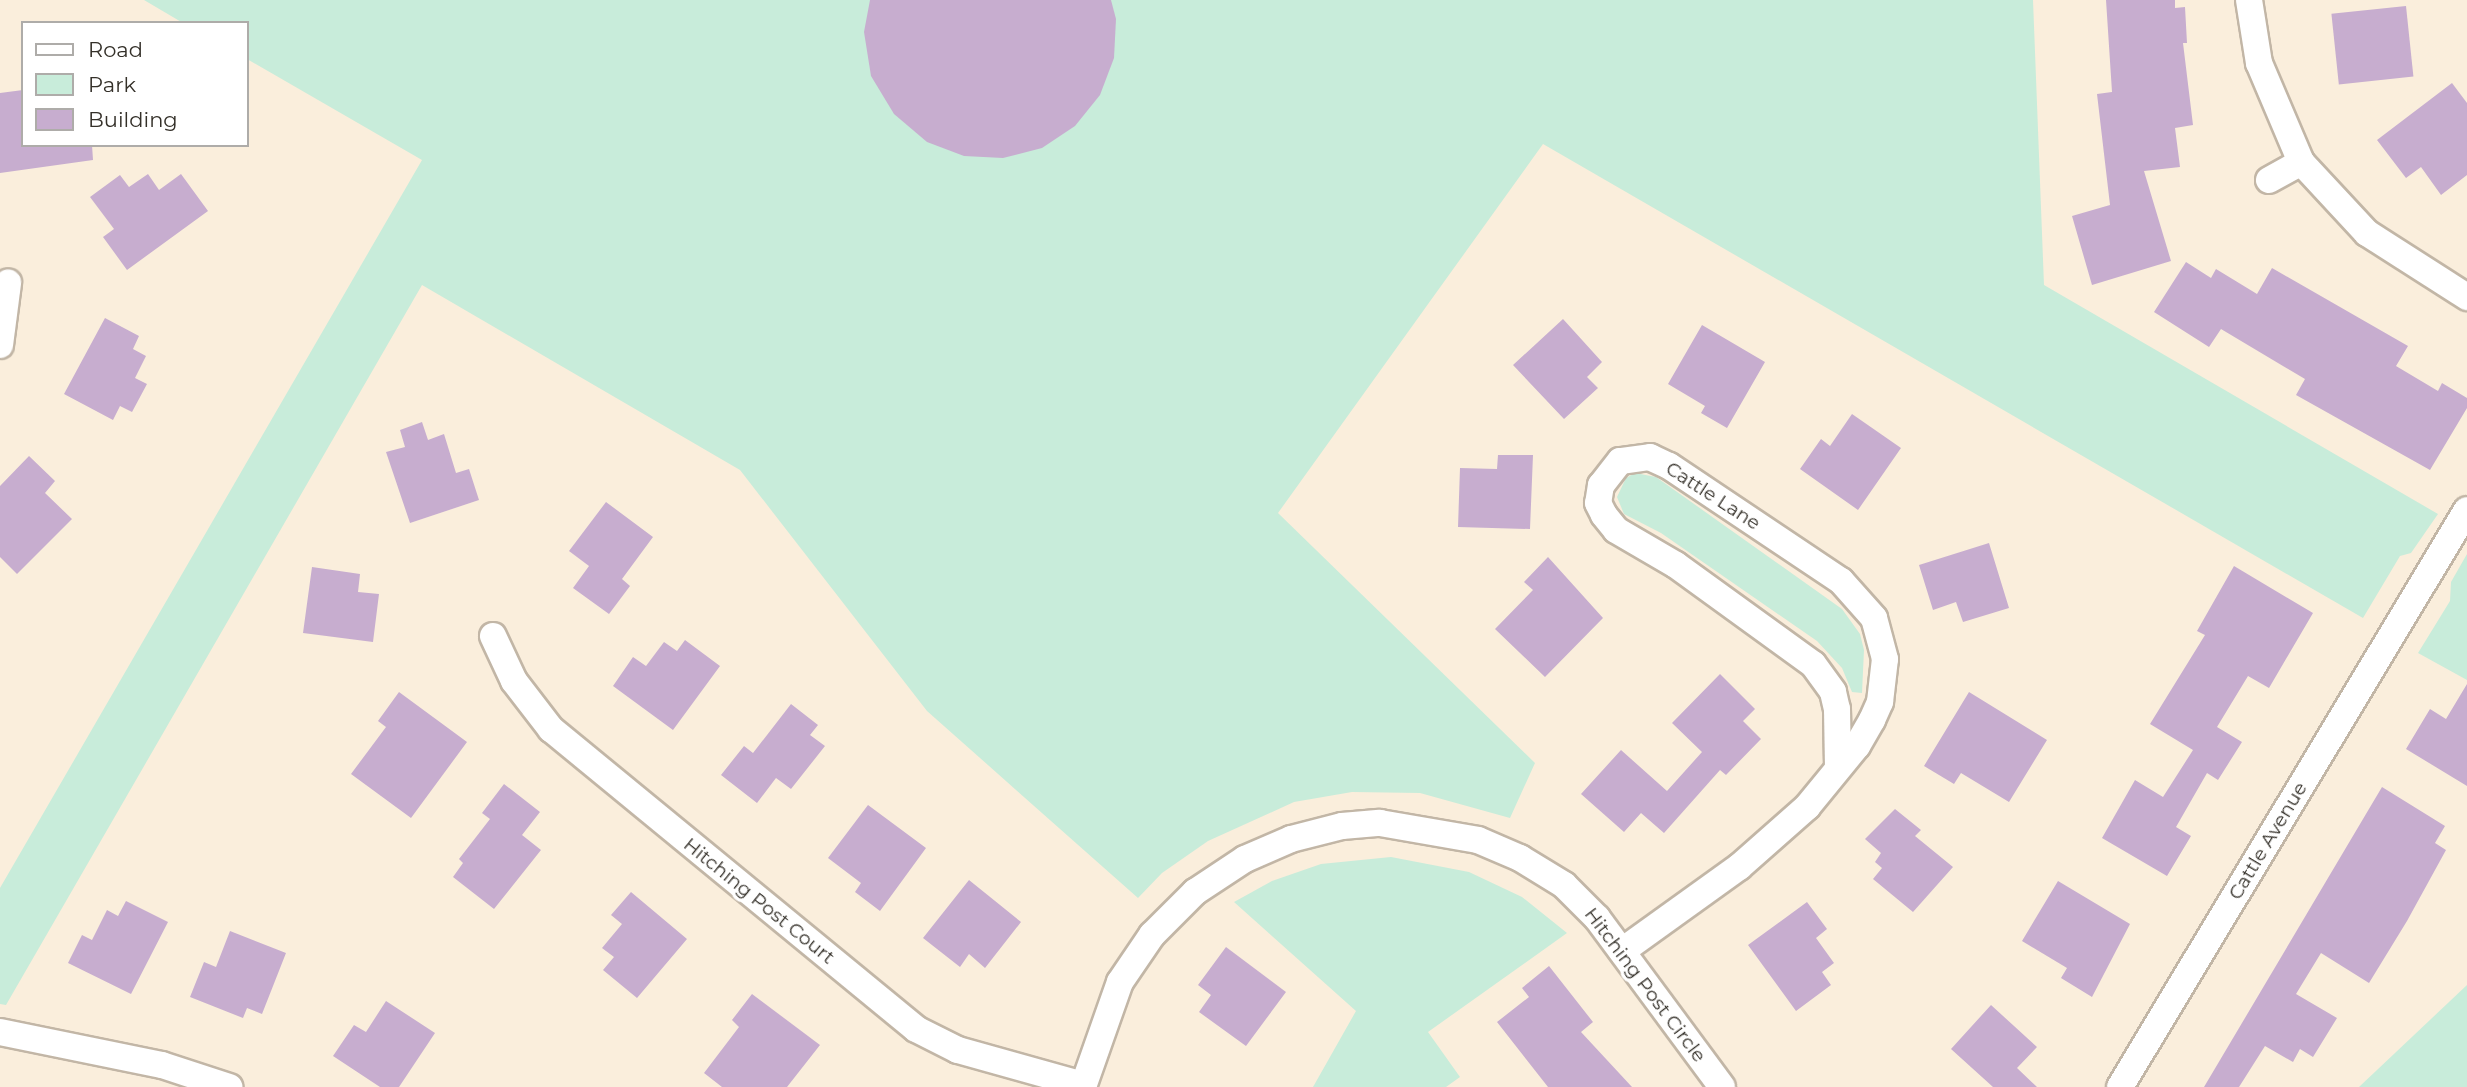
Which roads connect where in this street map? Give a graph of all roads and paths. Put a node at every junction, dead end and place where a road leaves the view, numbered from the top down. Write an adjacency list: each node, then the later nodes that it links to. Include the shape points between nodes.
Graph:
1 (2249, 0): 2 (street, via 2259,63)
2 (2301, 162): 3 (street); 5 (street, via 2367,233)
3 (2269, 180)
4 (8, 283): 6 (street)
5 (2467, 297)
6 (0, 345)
7 (2467, 510): 15 (street, Cattle Avenue)
8 (493, 636): 12 (street, Hitching Post Court, via 514,681 551,729 916,1029 958,1050)
9 (1838, 767): 9 (street, Cattle Lane, via 1857,746 1880,702 1885,659 1874,618 1841,581 1690,478 1650,457 1620,461 1601,485 1598,503 1604,516 1616,530 1716,592 1813,664 1833,692); 10 (street, Cattle Lane, via 1807,807 1765,846)
10 (1622, 951): 12 (street, Hitching Post Circle, via 1564,885 1489,844 1397,824 1318,831 1245,859 1171,913 1120,982); 14 (street, Hitching Post Circle)
11 (0, 1032): 13 (street, via 162,1065)
12 (1083, 1086)
13 (229, 1087)
14 (1722, 1087)
15 (2120, 1087)

